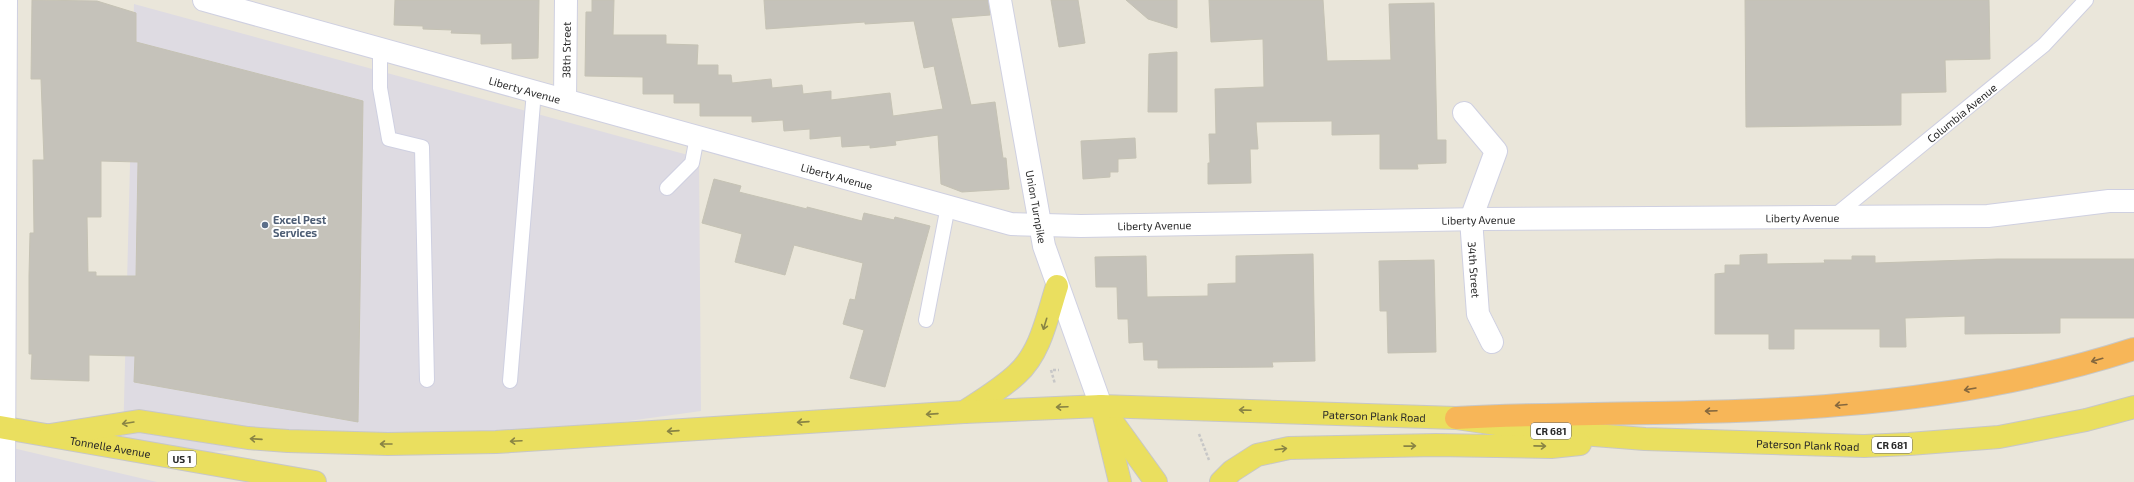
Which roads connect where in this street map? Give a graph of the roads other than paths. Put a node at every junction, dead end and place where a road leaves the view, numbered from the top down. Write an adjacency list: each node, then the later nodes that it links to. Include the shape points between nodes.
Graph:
1 (6, 0): 28 (street)
2 (204, 0): 6 (street, Liberty Avenue)
3 (566, 0): 9 (street, 38th Street)
4 (1000, 0): 17 (street, Union Turnpike)
5 (2086, 0): 15 (lane, Columbia Avenue, via 2044,45)
6 (275, 10): 7 (street, Liberty Avenue)
7 (380, 48): 8 (street, Liberty Avenue); 22 (lane, via 380,88 389,139 422,146)
8 (534, 91): 9 (street, Liberty Avenue); 23 (lane)
9 (565, 100): 11 (street, Liberty Avenue)
10 (1464, 114): 16 (street, 34th Street, via 1496,151)
11 (697, 136): 12 (lane, via 692,163); 14 (street, Liberty Avenue)
12 (667, 188)
13 (2134, 200): 15 (street, Liberty Avenue, via 1988,216)
14 (948, 206): 17 (street, Liberty Avenue, via 1011,224); 19 (lane)
15 (1832, 218): 16 (street, Liberty Avenue)
16 (1471, 219): 17 (street, Liberty Avenue); 20 (street, 34th Street, via 1478,314)
17 (1039, 226): 18 (street, Union Turnpike)
18 (1057, 286): 24 (street, Union Turnpike); 26 (main road, one-way to 26, via 1042,334 1028,361 1017,374)
19 (926, 320)
20 (1492, 342)
21 (2134, 349): 27 (highway, one-way to 27, via 2068,368 1997,384 1880,401 1736,411)
22 (426, 380)
23 (510, 381)
24 (1101, 406): 26 (main road, Paterson Plank Road, one-way to 26); 27 (main road, Paterson Plank Road, one-way to 24); 33 (main road); 34 (main road)
25 (2134, 406): 30 (main road, Paterson Plank Road / CR 681, via 2043,430 1999,437 1909,444 1864,446)
26 (964, 412): 29 (main road, Paterson Plank Road, one-way to 29, via 496,442 388,444 288,441 248,438 139,421)
27 (1456, 418): 30 (main road, Paterson Plank Road / CR 681, via 1544,430)
28 (2, 427): 29 (main road, Tonnelle Avenue / US 1); 31 (street)
29 (50, 435): 32 (main road, Tonnelle Avenue / US 1)
30 (1645, 439): 35 (main road, Paterson Plank Road, one-way to 30, via 1232,471 1257,455 1289,448 1436,445 1551,447)
31 (4, 482)
32 (315, 482)
33 (1120, 482)
34 (1156, 482)
35 (1222, 482)

